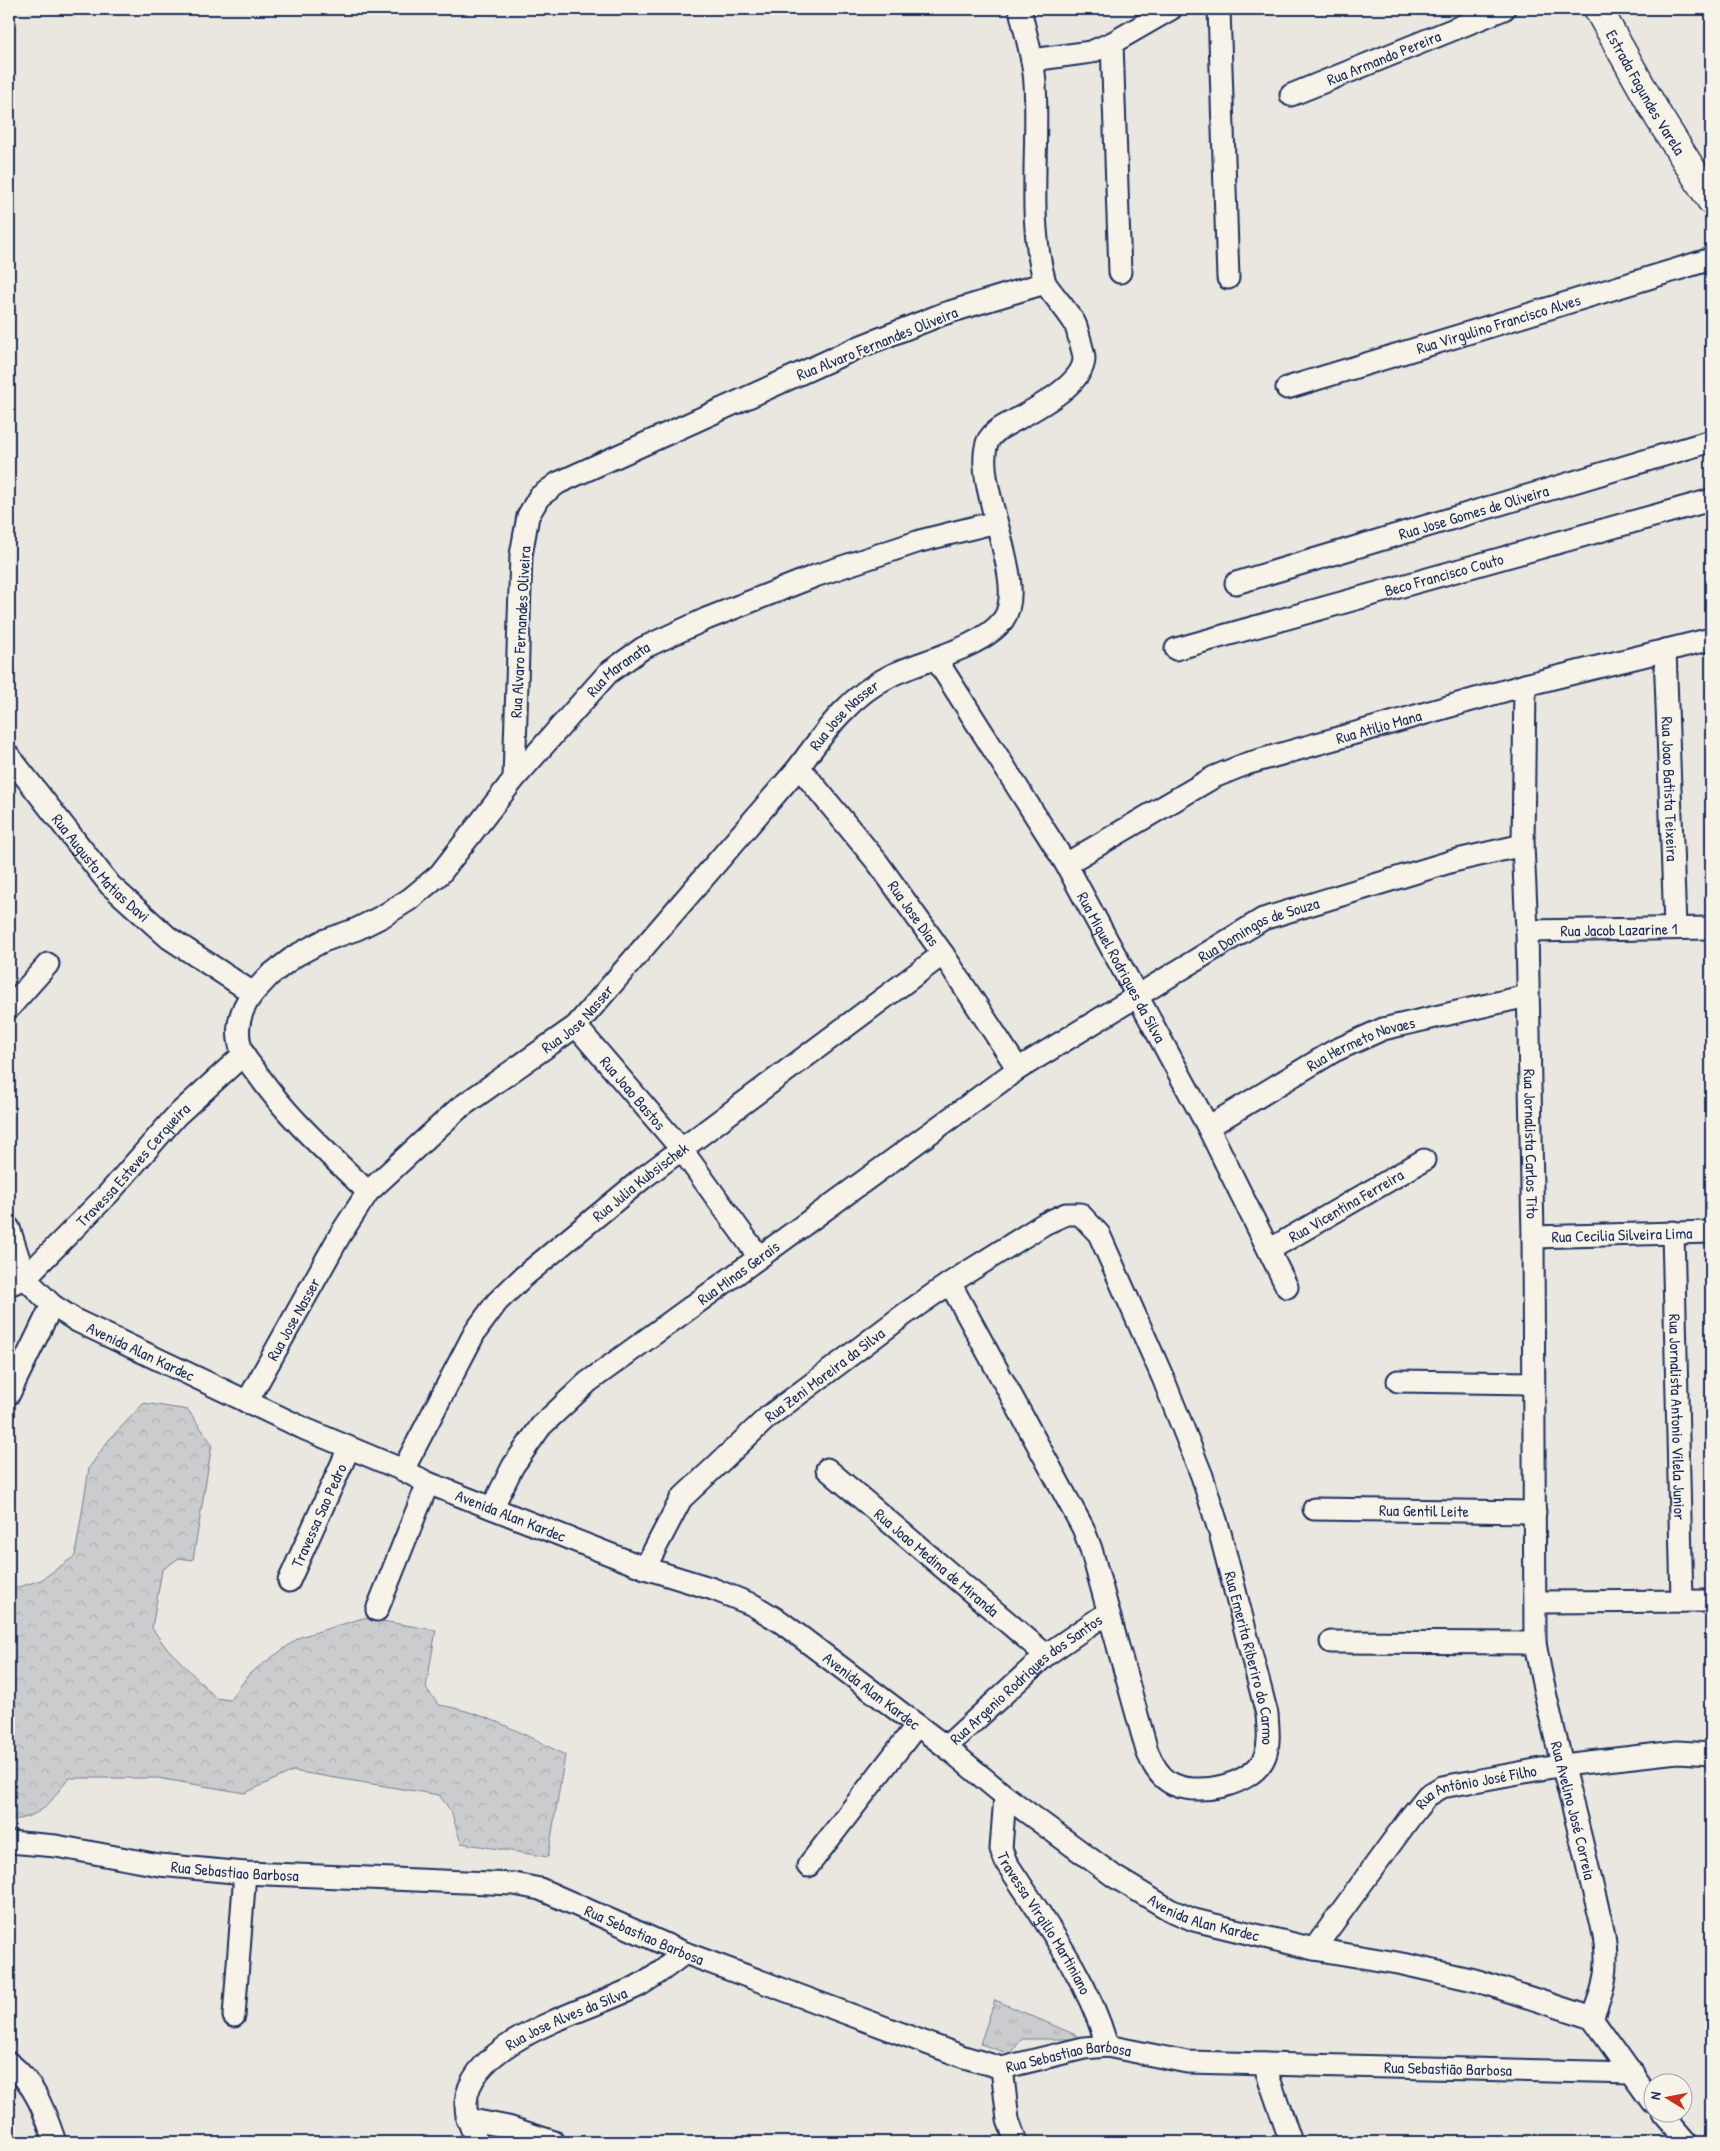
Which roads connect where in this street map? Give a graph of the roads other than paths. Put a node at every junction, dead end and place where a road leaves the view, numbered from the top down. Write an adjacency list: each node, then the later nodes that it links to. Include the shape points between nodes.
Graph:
1 (1020, 9): 7 (street)
2 (1171, 9): 6 (street)
3 (1219, 9): 12 (street)
4 (1504, 9): 8 (street, Rua Armando Pereira)
5 (1598, 9): 9 (street, Estrada Fagundes Varela, via 1658,116)
6 (1112, 43): 7 (street, via 1091,52); 11 (street)
7 (1032, 60): 13 (street, via 1035,83 1035,228)
8 (1291, 96)
9 (1711, 200)
10 (1711, 259): 14 (street, Rua Virgulino Francisco Alves)
11 (1120, 272)
12 (1228, 278)
13 (1044, 282): 17 (street, via 1074,323 1084,359 1079,374 1067,387 990,436 985,460); 26 (street, Rua Alvaro Fernandes Oliveira, via 943,314 859,346 558,482 539,498 528,516 521,556)
14 (1288, 388)
15 (1711, 441): 18 (street, Rua Jose Gomes de Oliveira)
16 (1711, 500): 20 (street, Beco Francisco Couto)
17 (996, 522): 22 (street, via 1008,570 1011,596 1008,609 1003,620 984,636); 26 (street, Rua Maranata, via 920,540 815,576 643,648 608,673)
18 (1236, 583)
19 (1711, 639): 21 (street, Rua Atilio Mana)
20 (1176, 649)
21 (1665, 650): 23 (street, Rua Atilio Mana); 29 (street, Rua Joao Batista Teixeira)
22 (936, 659): 25 (street, Rua Jose Nasser, via 892,676 856,697 828,726); 28 (street, Rua Miguel Rodrigues da Silva)
23 (1525, 685): 27 (street, Rua Jornalista Carlos Tito); 28 (street, Rua Atilio Mana, via 1246,764 1214,777)
24 (9, 756): 34 (street, Rua Augusto Matias Davi, via 110,885 169,938)
25 (799, 767): 32 (street, Rua Jose Dias, via 878,863); 38 (street, Rua Jose Nasser)
26 (514, 779): 34 (street, Rua Maranata, via 440,874 410,899 383,916 295,956)
27 (1523, 844): 31 (street, Rua Jornalista Carlos Tito); 35 (street, Rua Domingos de Souza, via 1452,861 1263,919)
28 (1066, 864): 35 (street, Rua Miguel Rodrigues da Silva)
29 (1676, 927): 30 (street, Rua Jacob Lazarine 1); 31 (street, Rua Jacob Lazarine 1)
30 (1711, 928)
31 (1527, 932): 36 (street, Rua Jornalista Carlos Tito)
32 (943, 954): 40 (street, Rua Jose Dias); 42 (street, Rua Julia Kubsischek)
33 (48, 964): 37 (street)
34 (253, 993): 39 (street, Rua Maranata, via 242,1010 239,1022 238,1033)
35 (1135, 996): 40 (street, Rua Domingos de Souza); 41 (street, Rua Miguel Rodrigues da Silva)
36 (1528, 996): 41 (street, Rua Hermeto Novaes, via 1383,1029 1334,1051); 49 (street, Rua Jornalista Carlos Tito)
37 (9, 1008)
38 (576, 1026): 42 (street, Rua Joao Bastos); 44 (street, Rua Jose Nasser, via 458,1109)
39 (244, 1054): 44 (street, via 269,1090); 52 (street, Travessa Esteves Cerqueira, via 176,1116 109,1193)
40 (1018, 1069): 51 (street, Rua Minas Gerais)
41 (1208, 1127): 50 (street, Rua Miguel Rodrigues da Silva)
42 (682, 1150): 51 (street, Rua Joao Bastos); 62 (street, Rua Julia Kubsischek, via 642,1178 497,1302 475,1332)
43 (1424, 1160): 50 (street, Rua Vicentina Ferreira)
44 (368, 1192): 59 (street, Rua Jose Nasser, via 340,1235)
45 (1044, 1224): 53 (street, Rua Zeni Moreira da Silva); 73 (street, Rua Emerita Riberiro do Carmo, via 1066,1214 1080,1214 1099,1234 1202,1476 1267,1714 1269,1742 1264,1758 1254,1772 1217,1788 1188,1788 1170,1783 1156,1770 1147,1752)
46 (9, 1228): 52 (street)
47 (1673, 1232): 48 (street, Rua Cecilia Silveira Lima); 49 (street, Rua Cecilia Silveira Lima); 69 (street, Rua Jornalista Antonio Vilela Junior)
48 (1711, 1232)
49 (1533, 1238): 57 (street, Rua Jornalista Carlos Tito)
50 (1269, 1250): 54 (street, Rua Miguel Rodrigues da Silva)
51 (759, 1257): 64 (street, Rua Minas Gerais, via 588,1382 541,1426 513,1466)
52 (17, 1282): 55 (street)
53 (950, 1283): 67 (street, Rua Zeni Moreira da Silva, via 768,1417 702,1477 681,1499); 73 (street, Rua Emerita Riberiro do Carmo, via 1083,1528)
54 (1287, 1287)
55 (52, 1305): 58 (street); 59 (street, Avenida Alan Kardec, via 77,1321)
56 (1398, 1381): 57 (street)
57 (1533, 1383): 66 (street, Rua Jornalista Carlos Tito)
58 (9, 1394)
59 (247, 1402): 60 (street, Avenida Alan Kardec)
60 (349, 1448): 62 (street, Avenida Alan Kardec); 68 (street, Travessa Sao Pedro)
61 (827, 1469): 76 (street, Rua Joao Medina de Miranda)
62 (403, 1470): 63 (street, Avenida Alan Kardec)
63 (428, 1483): 64 (street, Avenida Alan Kardec); 72 (street)
64 (492, 1508): 67 (street, Avenida Alan Kardec)
65 (1314, 1509): 66 (street, Rua Gentil Leite)
66 (1535, 1512): 71 (street, Rua Jornalista Carlos Tito)
67 (645, 1568): 77 (street, Avenida Alan Kardec, via 753,1605 781,1622)
68 (289, 1581)
69 (1682, 1601): 70 (street); 71 (street)
70 (1711, 1601)
71 (1536, 1602): 75 (street, Rua Avelino José Correia)
72 (378, 1610)
73 (1107, 1613): 76 (street, Rua Argenio Rodrigues dos Santos)
74 (1331, 1642): 75 (street)
75 (1535, 1643): 80 (street, Rua Avelino José Correia)
76 (1046, 1655): 78 (street, Rua Argenio Rodrigues dos Santos)
77 (917, 1725): 78 (street, Avenida Alan Kardec); 83 (street)
78 (946, 1747): 81 (street, Avenida Alan Kardec)
79 (1711, 1754): 80 (street, Rua Antônio José Filho, via 1677,1752)
80 (1563, 1765): 85 (street, Rua Antônio José Filho, via 1434,1791 1411,1816); 88 (street, Rua Avelino José Correia, via 1607,1961 1604,1985)
81 (1005, 1796): 85 (street, Avenida Alan Kardec, via 1115,1877 1170,1910 1194,1920); 89 (street, Travessa Virgilio Martiniano, via 1001,1849 1006,1862 1076,1971 1094,2006)
82 (9, 1842): 84 (street, Rua Sebastiao Barbosa, via 56,1846 159,1865)
83 (808, 1866)
84 (245, 1873): 86 (street, Rua Sebastiao Barbosa, via 532,1887); 87 (street)
85 (1314, 1949): 88 (street, Avenida Alan Kardec, via 1403,1964 1478,1982)
86 (685, 1953): 92 (street, Rua Sebastiao Barbosa, via 964,2057); 95 (street, Rua Jose Alves da Silva, via 640,1985 524,2034 496,2054 480,2070 470,2088)
87 (234, 2016)
88 (1592, 2018): 93 (street)
89 (1107, 2046): 91 (street, Rua Sebastiao Barbosa, via 1187,2062); 92 (street, Rua Sebastiao Barbosa, via 1084,2048)
90 (9, 2063): 97 (street, via 34,2090)
91 (1264, 2064): 93 (street, Rua Sebastião Barbosa); 101 (street)
92 (1002, 2068): 100 (street, via 1008,2120)
93 (1633, 2073): 94 (street)
94 (1642, 2087)
95 (467, 2110): 98 (street); 99 (street)
96 (1670, 2124): 102 (street)
97 (55, 2142)
98 (477, 2142)
99 (554, 2142)
100 (1016, 2142)
101 (1291, 2142)
102 (1685, 2142)

